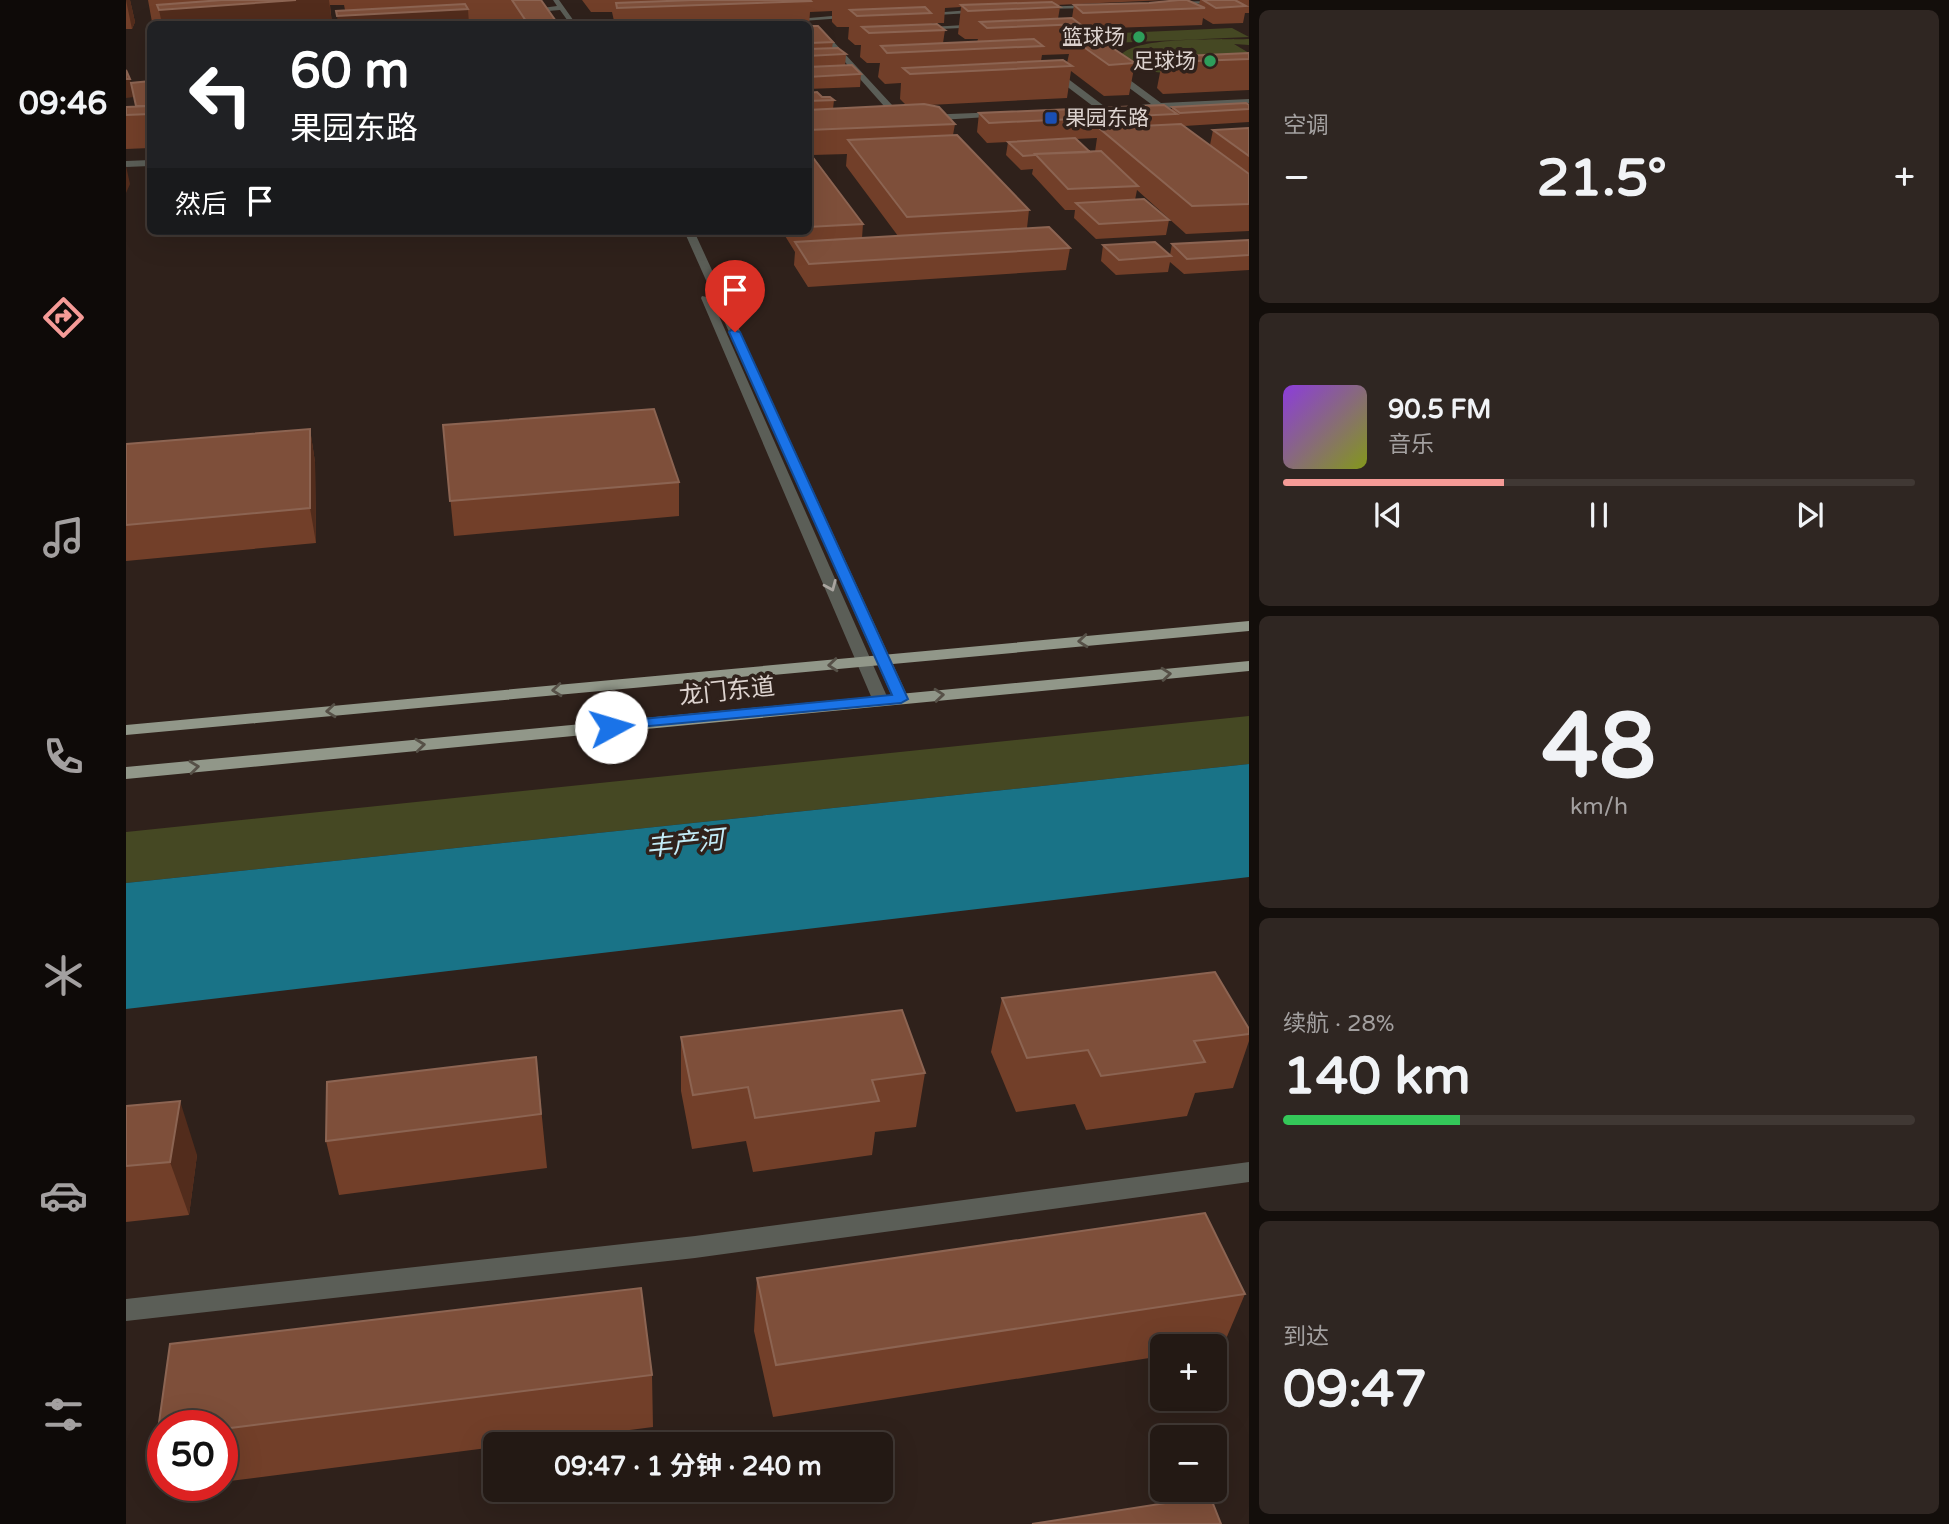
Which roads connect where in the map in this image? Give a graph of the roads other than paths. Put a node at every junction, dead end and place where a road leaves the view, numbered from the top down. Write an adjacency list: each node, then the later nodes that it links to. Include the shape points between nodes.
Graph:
1 (548, 0): 6 (street)
2 (556, 0): 6 (street)
3 (1249, 1): 4 (street)
4 (1154, 4)
5 (1100, 6): 11 (street, via 1032,9)
6 (558, 9): 7 (street); 14 (street); 15 (street)
7 (513, 11)
8 (995, 11): 9 (street)
9 (906, 14)
10 (865, 16): 12 (street)
11 (1041, 16)
12 (807, 19): 13 (street)
13 (780, 20)
14 (563, 21)
15 (570, 21)
16 (812, 24): 29 (street)
17 (989, 26): 18 (street)
18 (928, 28): 19 (street); 20 (street)
19 (904, 29)
20 (936, 35)
21 (1045, 65): 26 (street, via 1109,110)
22 (1108, 67): 24 (street)
23 (1249, 103): 24 (street)
24 (1161, 107): 25 (street)
25 (1132, 109)
26 (1090, 111)
27 (920, 120): 29 (street, via 1011,115)
28 (888, 121): 29 (street)
29 (903, 121)
30 (147, 161): 31 (street)
31 (126, 162)
32 (679, 235): 36 (street, one-way to 36)
33 (691, 235): 35 (street)
34 (1249, 626): 35 (main road, 龙门东道, one-way to 35)
35 (882, 660): 36 (main road, 龙门东道); 38 (street)
36 (864, 662): 39 (street); 40 (main road, 龙门东道, one-way to 40)
37 (1249, 666): 38 (main road, 龙门东道, one-way to 37)
38 (901, 699): 39 (main road, 龙门东道)
39 (881, 701): 41 (main road, 龙门东道, one-way to 39)
40 (126, 730)
41 (126, 773)
42 (1249, 1172): 43 (street, via 695,1247)
43 (126, 1310)

